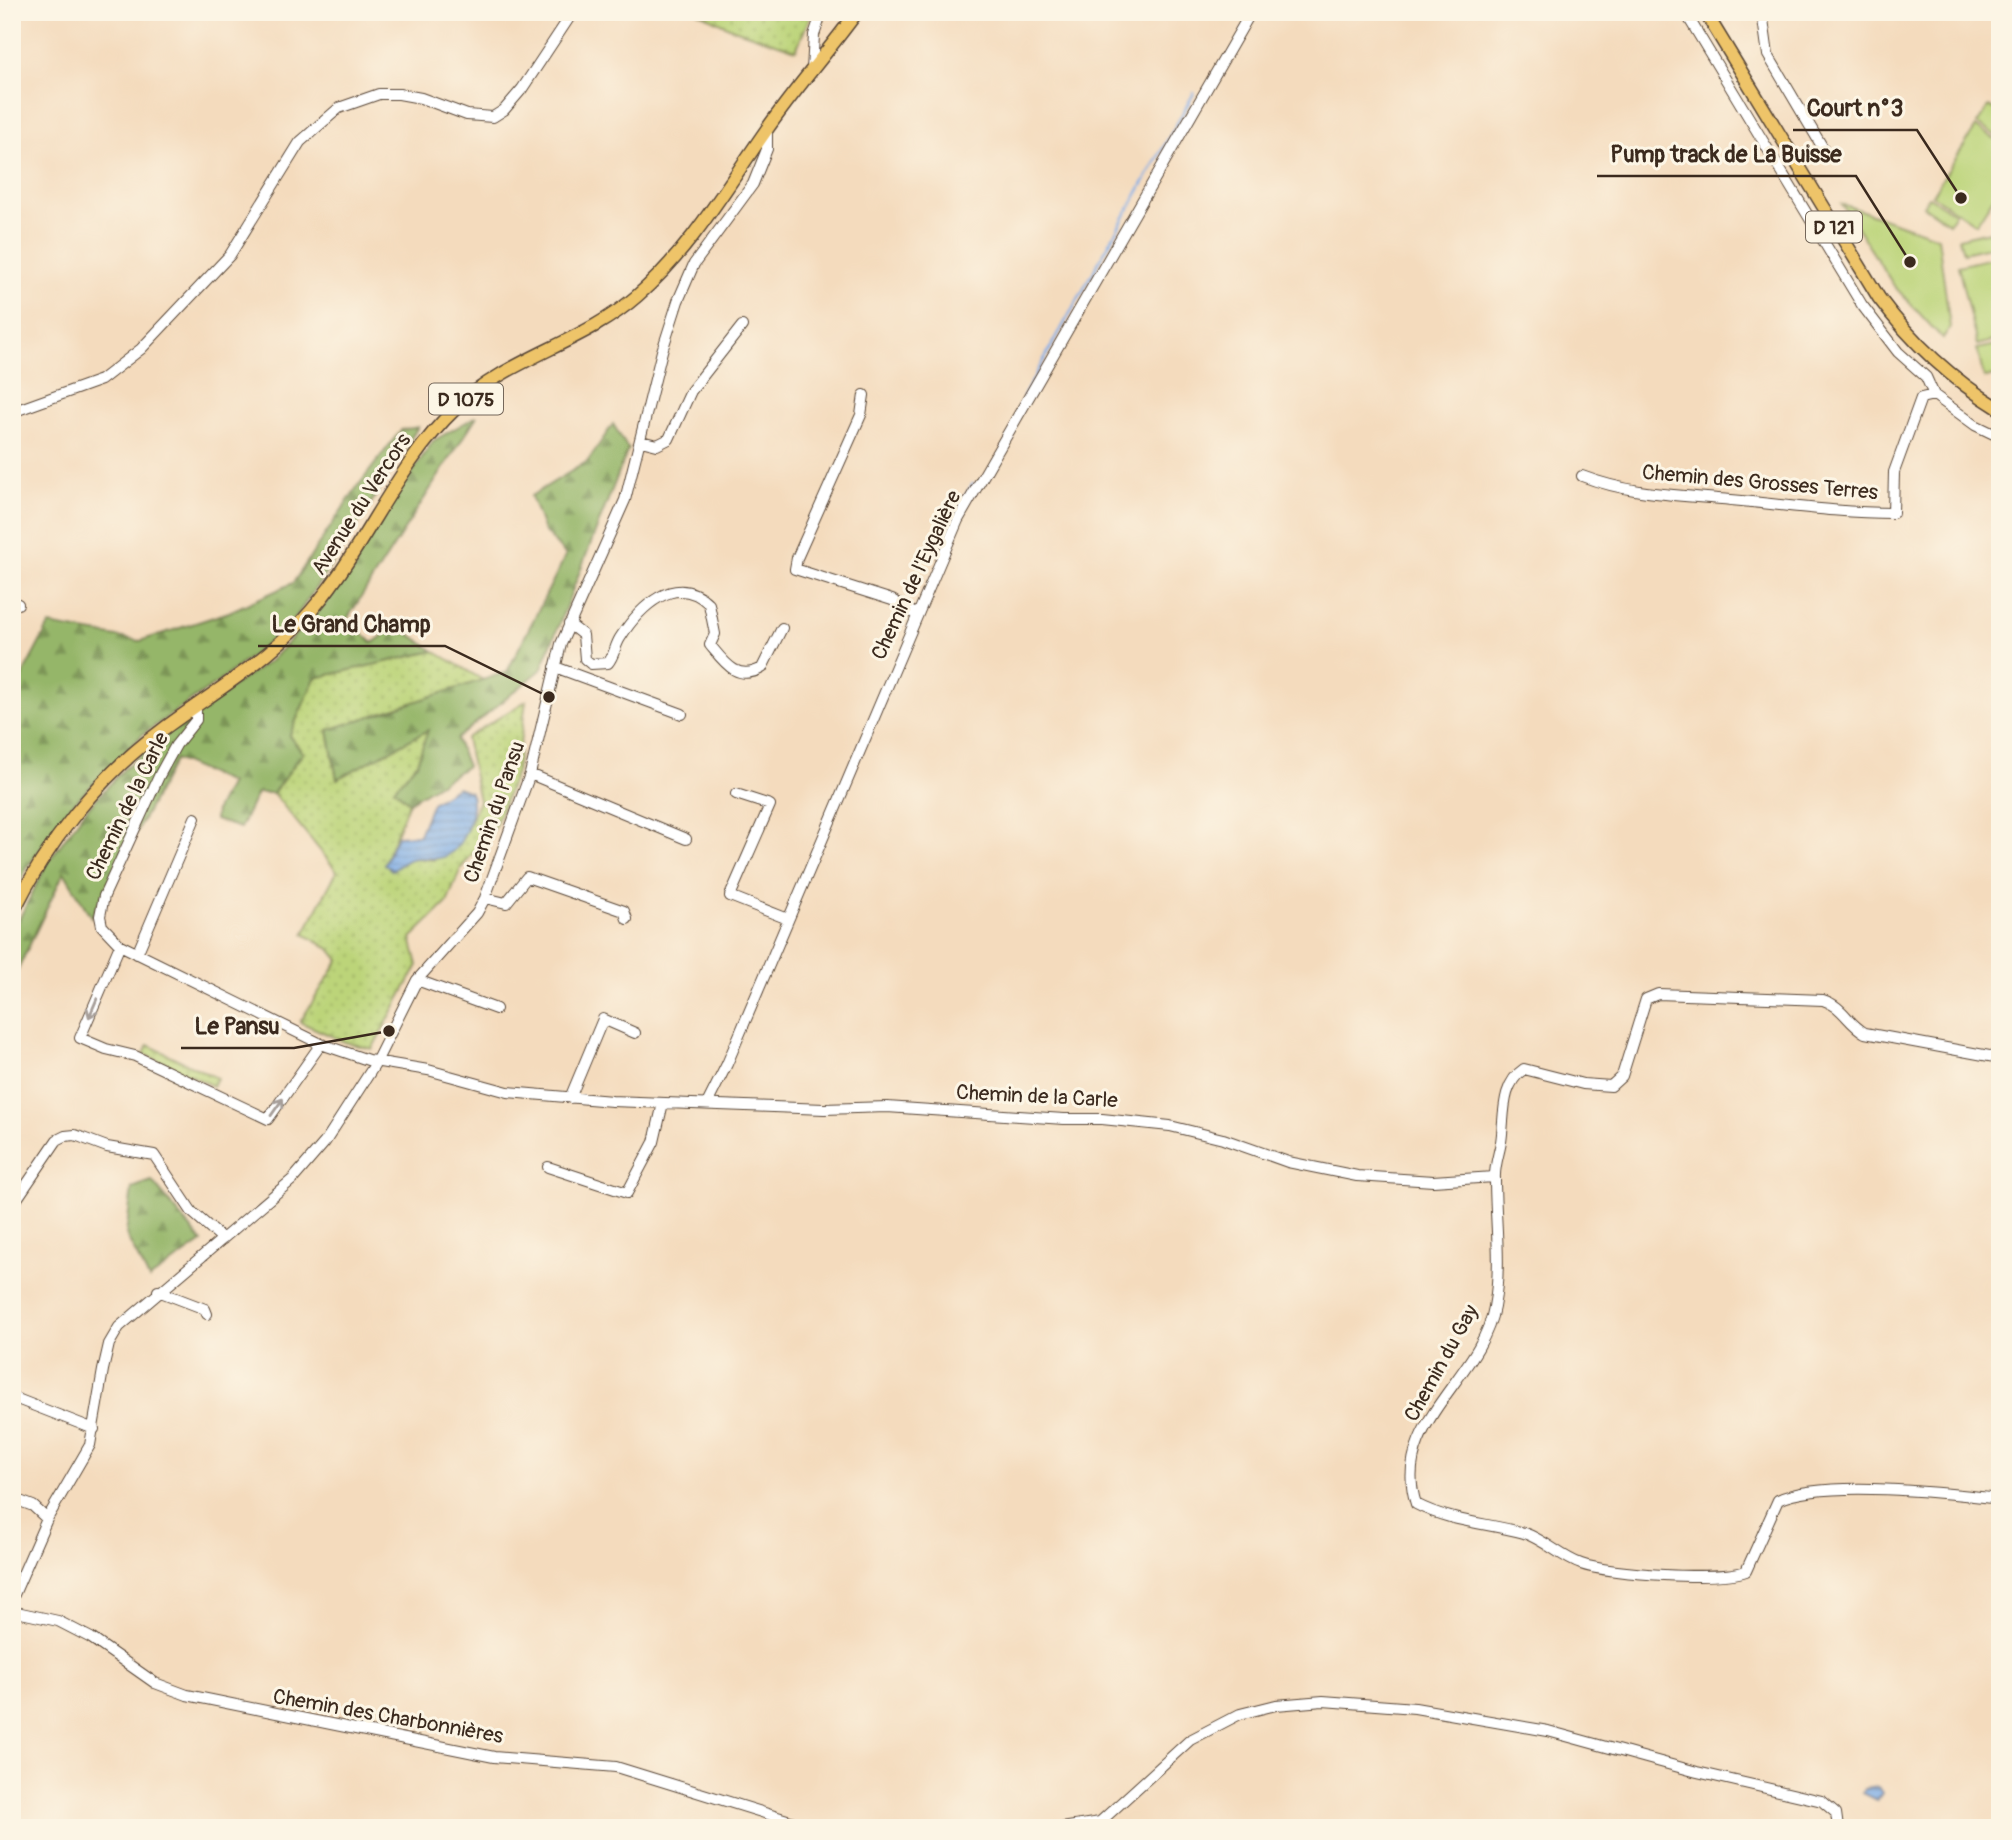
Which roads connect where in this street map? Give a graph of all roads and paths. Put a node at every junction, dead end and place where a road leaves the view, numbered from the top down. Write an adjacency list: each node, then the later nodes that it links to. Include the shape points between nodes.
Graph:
1 (573, 12): 15 (street, via 522,89 494,117 467,115 398,94 379,94 339,108 300,142 230,255 141,349 102,380)
2 (822, 12): 8 (street, via 814,34)
3 (857, 12): 8 (main road, D 1075)
4 (1251, 12): 19 (street, Chemin de l'Eygalière, via 958,520)
5 (1685, 12): 13 (street, via 1862,305 1898,352 1926,377)
6 (1705, 12): 14 (main road, D 121, via 1892,316 1945,372)
7 (1762, 12): 10 (street, via 1768,55)
8 (812, 71): 9 (main road, Avenue du Vercors / D 1075)
9 (767, 129): 17 (street, Chemin du Pansu, via 767,149 753,184 694,264 678,301); 23 (main road, Avenue du Vercors / D 1075, via 692,238 661,273 610,315 531,358 457,407 427,438 314,607 276,646)
10 (1823, 148)
11 (743, 326): 17 (street, via 691,391 669,439 657,444)
12 (864, 395): 19 (street, via 861,415 795,569 892,600)
13 (1934, 395): 16 (street); 18 (street, Chemin des Grosses Terres, via 1921,398 1894,472 1893,513 1677,497 1611,488)
14 (2000, 409)
15 (12, 412)
16 (2000, 437)
17 (641, 441): 20 (street, Chemin du Pansu, via 625,500)
18 (1582, 476)
19 (917, 615): 32 (street, Chemin de l'Eygalière)
20 (569, 624): 21 (street, via 583,635 585,659 591,664 608,663 621,636 649,603 676,591 695,594 709,604 715,634 710,646 729,669 746,674 762,668); 22 (street, Chemin du Pansu)
21 (782, 628)
22 (555, 667): 24 (street); 25 (street, Chemin du Pansu)
23 (197, 705): 30 (main road, Avenue du Vercors / D 1075, via 159,732 83,805 50,848); 33 (street, Chemin de la Carle, via 195,720 160,774 104,896 102,926)
24 (682, 713)
25 (530, 774): 28 (street); 29 (street, Chemin du Pansu)
26 (736, 794): 32 (street, via 771,805 730,896)
27 (195, 818): 34 (street)
28 (686, 839)
29 (485, 898): 31 (street, via 506,904 527,877 624,911); 35 (street, Chemin du Pansu, via 477,913)
30 (12, 914)
31 (627, 919)
32 (788, 919): 43 (street, Chemin de l'Eygalière)
33 (120, 945): 34 (street, Chemin de la Carle); 38 (street, one-way to 38, via 80,1038 135,1056 268,1118)
34 (137, 954): 38 (street, Chemin de la Carle)
35 (417, 979): 36 (street); 40 (street, Chemin du Pansu)
36 (496, 1009)
37 (635, 1033): 41 (street, via 603,1019)
38 (321, 1044): 40 (street, Chemin de la Carle)
39 (2000, 1058): 45 (street, Chemin du Gay, via 1865,1033 1837,1006 1823,1000 1651,995 1616,1083 1599,1087 1524,1069 1514,1076 1507,1091)
40 (376, 1062): 41 (street, Chemin de la Carle, via 428,1070 508,1092); 47 (street, Chemin du Pansu, via 325,1142 293,1179)
41 (569, 1098): 42 (street, Chemin de la Carle)
42 (663, 1103): 43 (street, Chemin de la Carle); 44 (street, via 654,1142 627,1193)
43 (706, 1104): 45 (street, Chemin de la Carle, via 887,1107 1142,1122 1223,1139 1288,1163 1356,1175 1433,1181)
44 (548, 1167)
45 (1494, 1177): 53 (street, Chemin du Gay, via 1497,1269 1491,1321 1434,1409 1418,1445 1411,1489 1416,1504 1438,1516 1528,1534 1579,1564 1707,1577 1746,1571 1778,1500 1791,1494 1834,1489)
46 (12, 1206): 47 (street, via 57,1140 75,1135 107,1147 154,1155 192,1212)
47 (223, 1239): 48 (street, Chemin du Pansu)
48 (158, 1291): 49 (street, via 205,1309); 51 (street, Chemin du Pansu, via 109,1344)
49 (207, 1314)
50 (12, 1398): 51 (street)
51 (94, 1429): 54 (street, Chemin du Pansu, via 90,1445)
52 (12, 1498): 54 (street, via 33,1506)
53 (2000, 1499)
54 (47, 1519): 55 (street, Chemin du Pansu)
55 (12, 1600)
56 (12, 1611): 57 (street, Chemin des Charbonnières, via 58,1621 155,1683 187,1695 494,1757 616,1768)
57 (813, 1828)
58 (1062, 1828): 59 (street, via 1100,1822 1190,1740 1240,1714 1323,1701 1415,1708 1548,1731 1822,1801 1836,1813)
59 (1838, 1828)

